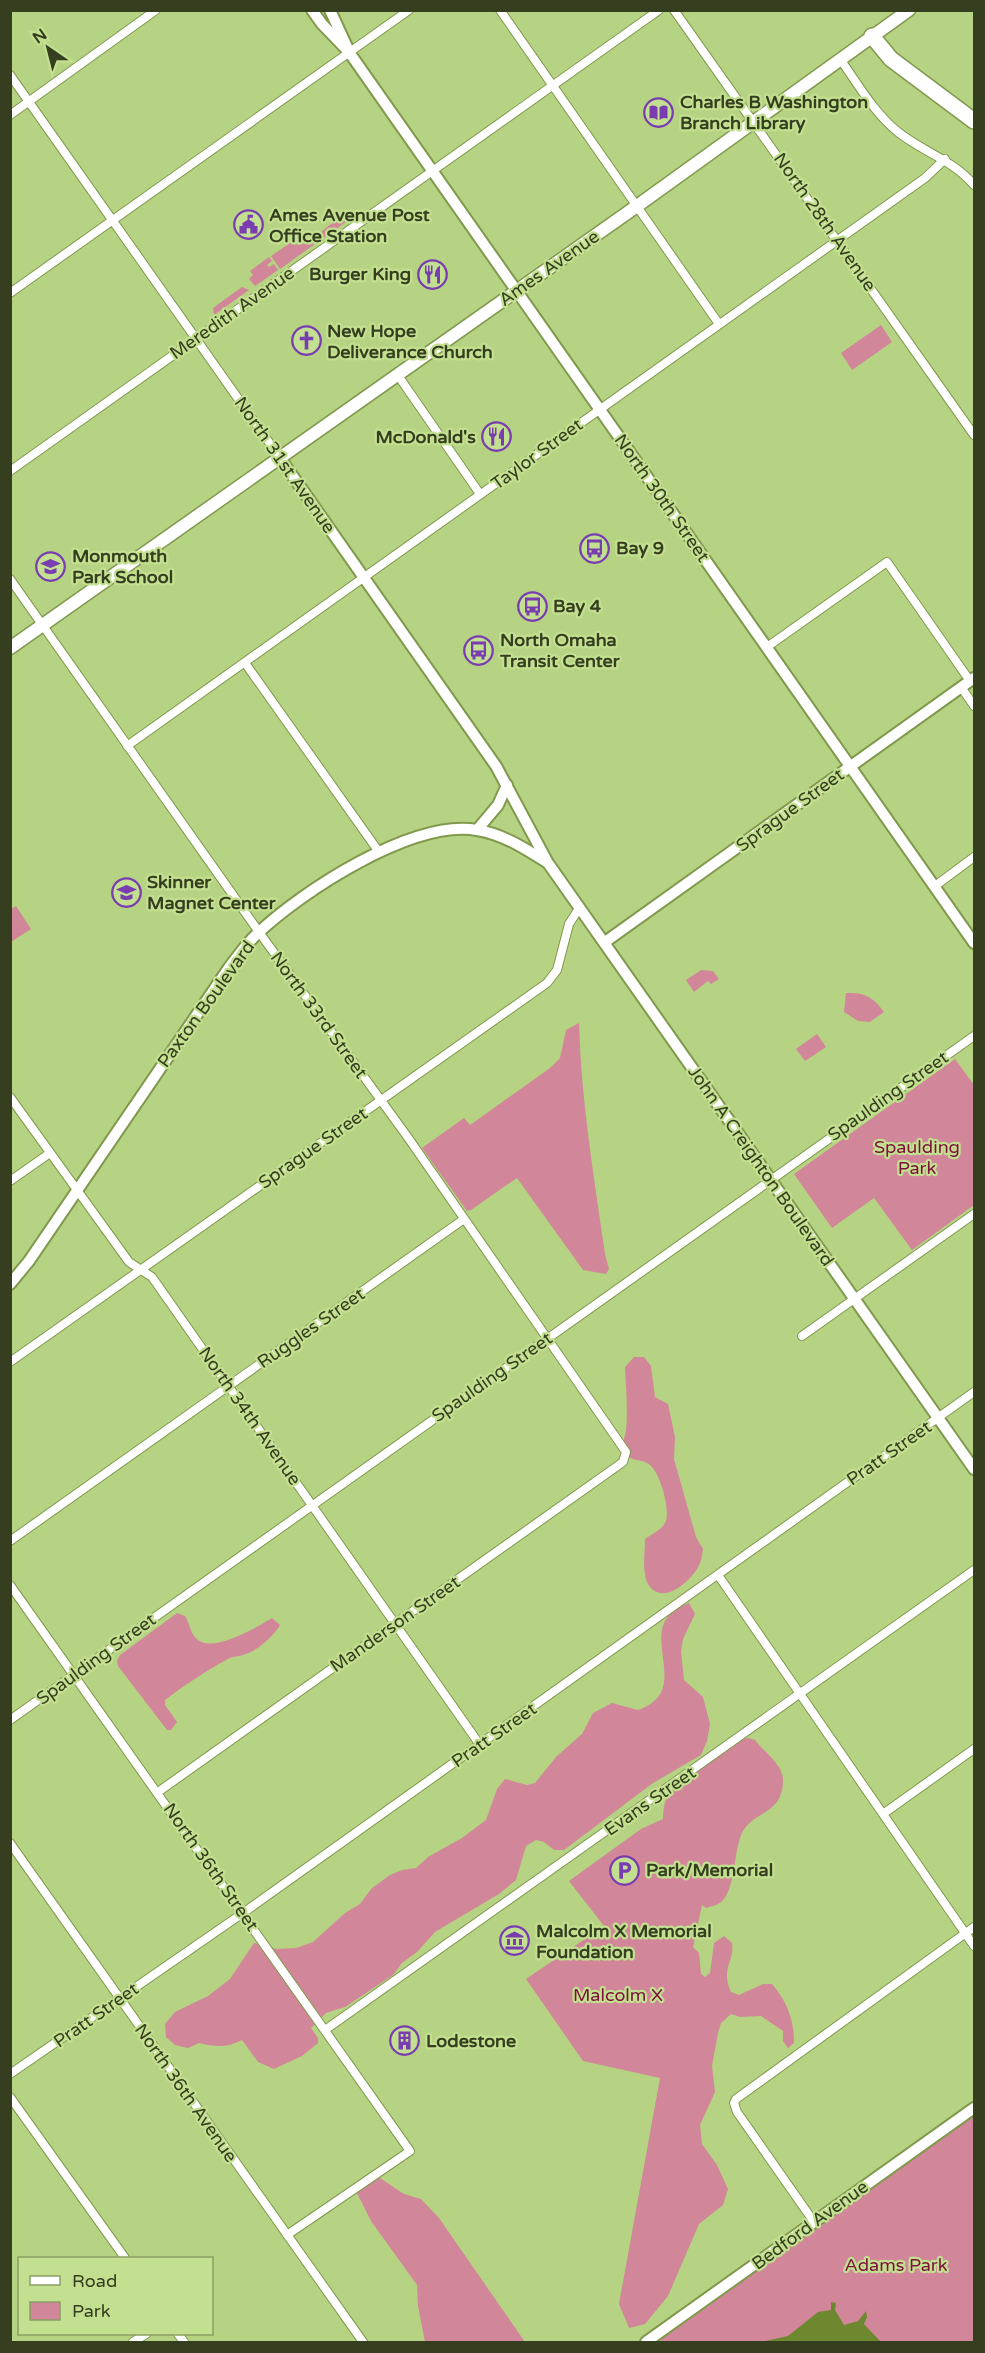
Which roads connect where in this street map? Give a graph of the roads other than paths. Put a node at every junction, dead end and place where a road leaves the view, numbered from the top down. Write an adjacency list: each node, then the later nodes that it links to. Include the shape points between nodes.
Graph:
1 (156, 10): 14 (street)
2 (312, 10): 10 (street, North 30th Street)
3 (330, 10): 10 (street, North 30th Street)
4 (409, 10): 10 (street)
5 (500, 10): 13 (street)
6 (659, 10): 13 (street, Meredith Avenue)
7 (674, 10): 17 (street, North 28th Avenue)
8 (909, 10): 9 (main road, Ames Avenue)
9 (872, 36): 11 (main road, Ames Avenue); 16 (highway, via 891,59)
10 (349, 52): 19 (street, North 30th Street); 22 (street)
11 (840, 59): 17 (main road, Ames Avenue); 18 (street, via 893,127)
12 (10, 75): 14 (street, North 31st Avenue)
13 (553, 86): 19 (street, Meredith Avenue); 21 (street)
14 (29, 101): 15 (street); 22 (street, North 31st Avenue)
15 (10, 115)
16 (975, 121)
17 (753, 122): 21 (main road, Ames Avenue); 23 (street, North 28th Avenue)
18 (945, 159): 20 (street); 23 (street, Taylor Street, via 925,178)
19 (432, 171): 24 (street, North 30th Street); 27 (street, Meredith Avenue)
20 (975, 185)
21 (637, 206): 24 (main road, Ames Avenue); 26 (street)
22 (112, 220): 25 (street); 27 (street, North 31st Avenue)
23 (837, 240): 26 (street, Taylor Street); 30 (street, North 28th Avenue)
24 (516, 291): 28 (main road, Ames Avenue); 29 (street, North 30th Street)
25 (10, 293)
26 (719, 324): 29 (street, Taylor Street)
27 (196, 339): 31 (street, North 31st Avenue); 32 (street, Meredith Avenue)
28 (397, 374): 31 (main road, Ames Avenue); 33 (street)
29 (599, 409): 33 (street, Taylor Street); 37 (street, North 30th Street)
30 (975, 435)
31 (280, 458): 34 (street, North 31st Avenue); 36 (main road, Ames Avenue)
32 (10, 471)
33 (480, 494): 34 (street, Taylor Street)
34 (364, 578): 39 (street, Taylor Street); 44 (street, North 31st Avenue)
35 (10, 579): 36 (street, North 33rd Street)
36 (43, 625): 38 (main road, Ames Avenue); 42 (street, North 33rd Street)
37 (767, 647): 40 (street, via 887,562); 43 (street, North 30th Street)
38 (10, 648)
39 (245, 663): 42 (street, Taylor Street); 46 (street)
40 (969, 682): 41 (street); 43 (street, Sprague Street)
41 (975, 706)
42 (127, 746): 51 (street, North 33rd Street)
43 (850, 766): 49 (street, North 30th Street); 52 (street, Sprague Street)
44 (507, 785): 45 (street, via 498,805); 48 (street, North 31st Avenue)
45 (477, 830): 46 (street, Paxton Boulevard, via 427,835); 48 (street, Paxton Boulevard, via 518,844)
46 (379, 852): 51 (street, Paxton Boulevard, via 294,904)
47 (975, 857): 49 (street)
48 (548, 863): 50 (street, John A Creighton Boulevard)
49 (934, 886): 53 (street, North 30th Street)
50 (580, 907): 52 (street, John A Creighton Boulevard); 56 (street, Sprague Street, via 569,924 557,970 547,983)
51 (259, 932): 56 (street, North 33rd Street); 60 (street, Paxton Boulevard, via 214,988)
52 (605, 942): 58 (street, John A Creighton Boulevard)
53 (975, 943)
54 (975, 1035): 58 (street, Spaulding Street)
55 (10, 1097): 57 (street, North 34th Avenue)
56 (380, 1100): 62 (street, North 33rd Street); 63 (street, Sprague Street)
57 (50, 1153): 59 (street); 60 (street, North 34th Avenue)
58 (771, 1179): 65 (street, John A Creighton Boulevard); 67 (street, Spaulding Street)
59 (10, 1181)
60 (77, 1190): 63 (street, North 34th Avenue, via 129,1262); 64 (street, Paxton Boulevard)
61 (975, 1214): 65 (street)
62 (464, 1219): 67 (street, North 33rd Street); 69 (street, Ruggles Street)
63 (141, 1270): 68 (street, Sprague Street); 69 (street, North 34th Avenue, via 152,1277)
64 (10, 1284)
65 (855, 1299): 66 (street); 71 (street, John A Creighton Boulevard)
66 (802, 1336)
67 (547, 1338): 72 (street, North 33rd Street); 74 (street, Spaulding Street)
68 (10, 1362)
69 (228, 1386): 74 (street, North 34th Avenue); 75 (street, Ruggles Street)
70 (975, 1392): 71 (street, Pratt Street)
71 (939, 1418): 73 (street, John A Creighton Boulevard); 77 (street, Pratt Street)
72 (626, 1452): 79 (street, Manderson Street, via 623,1462)
73 (975, 1469)
74 (312, 1504): 79 (street, North 34th Avenue); 80 (street, Spaulding Street)
75 (10, 1540)
76 (975, 1570): 81 (street, Evans Street)
77 (718, 1575): 81 (street); 83 (street, Pratt Street)
78 (10, 1585): 80 (street, North 36th Street)
79 (395, 1624): 83 (street, North 34th Avenue); 85 (street, Manderson Street)
80 (74, 1675): 82 (street, Spaulding Street); 85 (street, North 36th Street)
81 (800, 1695): 86 (street); 93 (street, Evans Street)
82 (10, 1720)
83 (480, 1745): 88 (street, Pratt Street)
84 (975, 1749): 86 (street)
85 (158, 1792): 88 (street, North 36th Street)
86 (883, 1814): 90 (street)
87 (10, 1843): 92 (street, North 36th Avenue)
88 (243, 1913): 92 (street, Pratt Street); 93 (street, North 36th Street)
89 (975, 1927): 90 (street)
90 (966, 1934): 91 (street); 97 (street, via 734,2103)
91 (975, 1946)
92 (120, 1999): 94 (street, Pratt Street); 98 (street, North 36th Avenue)
93 (325, 2030): 98 (street, North 36th Street, via 410,2151)
94 (10, 2074)
95 (10, 2097): 99 (street)
96 (975, 2108): 97 (street, Bedford Avenue)
97 (814, 2222): 101 (street, Bedford Avenue)
98 (287, 2235): 100 (street, North 36th Avenue)
99 (124, 2257)
100 (363, 2343)
101 (646, 2343)

